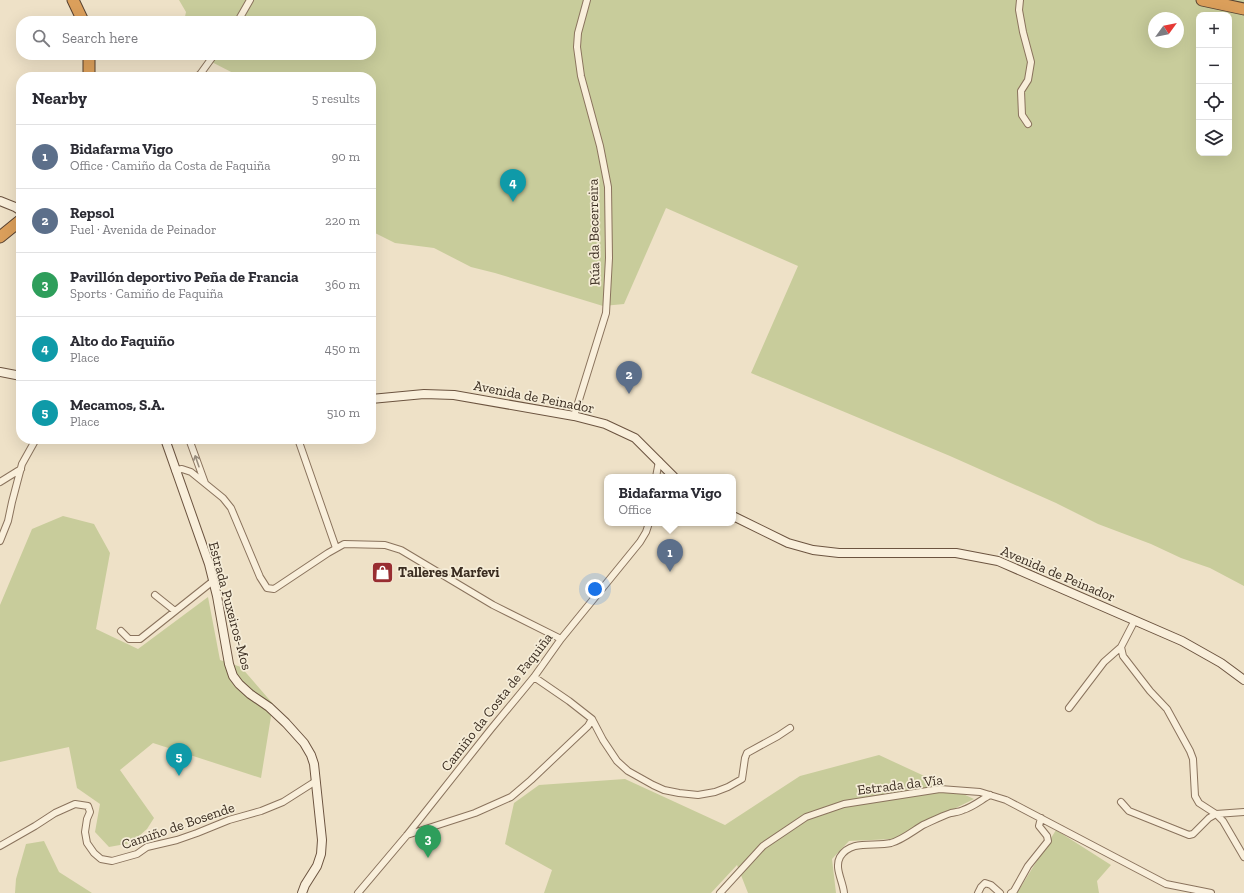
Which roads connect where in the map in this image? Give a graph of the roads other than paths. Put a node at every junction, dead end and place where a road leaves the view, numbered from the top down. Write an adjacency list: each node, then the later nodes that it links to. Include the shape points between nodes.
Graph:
1 (73, 0): 7 (highway)
2 (250, 0): 8 (street)
3 (587, 0): 22 (street, Rúa da Becerreira, via 577,47 581,76 608,187 609,258 606,313)
4 (1020, 0): 13 (street, via 1019,10 1031,62 1028,80 1021,91 1022,115)
5 (1202, 0): 6 (highway)
6 (1244, 9)
7 (81, 16)
8 (241, 16)
9 (89, 60): 11 (highway)
10 (210, 60): 12 (street)
11 (89, 72)
12 (202, 72)
13 (1028, 124)
14 (0, 201): 15 (street)
15 (16, 208)
16 (16, 224): 18 (highway)
17 (16, 231): 18 (highway)
18 (2, 235)
19 (0, 372): 20 (street)
20 (16, 375)
21 (376, 399): 22 (street, Avenida de Peinador, via 424,394 454,395)
22 (574, 416): 27 (street, Avenida de Peinador, via 604,424 635,438)
23 (33, 444): 28 (street)
24 (167, 444): 29 (street, Estrada Puxeiros-Mos)
25 (192, 444): 33 (street, one-way to 25)
26 (300, 444): 37 (street)
27 (659, 461): 30 (street); 31 (street, Avenida de Peinador)
28 (21, 469): 32 (street); 36 (street)
29 (176, 470): 33 (street, via 192,472); 38 (street, Estrada Puxeiros-Mos)
30 (657, 474)
31 (671, 474)
32 (0, 482)
33 (204, 483): 37 (street, via 231,508 267,588 274,589)
34 (736, 517): 41 (street, Avenida de Peinador, via 788,542 814,550 839,553 956,553 998,561)
35 (648, 526): 43 (street, Camiño da Costa de Faquiña, via 640,542)
36 (0, 541)
37 (336, 548): 43 (street, via 344,544 385,545 401,550 493,605)
38 (213, 581): 40 (street); 50 (street, Estrada Puxeiros-Mos, via 233,676 250,694 286,723 304,743 314,764)
39 (155, 595): 40 (street)
40 (175, 611): 42 (street, via 140,639 129,639)
41 (1135, 620): 44 (street); 46 (street, Avenida de Peinador, via 1182,641 1221,663)
42 (121, 631)
43 (561, 639): 45 (street, Camiño da Costa de Faquiña)
44 (1121, 647): 47 (street, via 1104,662); 54 (street, via 1123,656 1167,710 1190,750 1193,759 1195,796 1200,803)
45 (534, 677): 48 (street); 56 (street, Camiño da Costa de Faquiña)
46 (1244, 680)
47 (1069, 708)
48 (592, 719): 49 (street, via 602,740 628,771 664,790 698,795 715,792 742,779 747,753); 56 (street, via 588,726 532,780 511,797 476,813)
49 (790, 728)
50 (316, 781): 57 (street, Camiño de Bosende, via 283,802 261,811 177,840 146,847 137,854 112,861 101,859 87,843 85,832 90,812 88,806 75,804); 59 (street, Estrada Puxeiros-Mos, via 321,854)
51 (990, 795): 55 (street, Estrada da Vía, via 1006,800); 61 (street, Estrada da Vía, via 940,789 844,804 806,817 763,846); 62 (street, via 971,807 950,813 892,843 857,845 850,848 839,859 837,867)
52 (1121, 802): 54 (street, via 1129,811 1190,835)
53 (1244, 812): 54 (street)
54 (1216, 814): 58 (street, via 1223,821)
55 (1041, 818): 65 (street, via 1039,826 1048,841); 66 (street, Estrada da Vía, via 1166,884)
56 (407, 835): 60 (street, Camiño da Costa de Faquiña)
57 (0, 846)
58 (1244, 857)
59 (302, 893)
60 (358, 893)
61 (720, 893)
62 (844, 893)
63 (978, 893): 64 (street, via 985,883)
64 (1000, 893)
65 (1011, 893)
66 (1211, 893)

